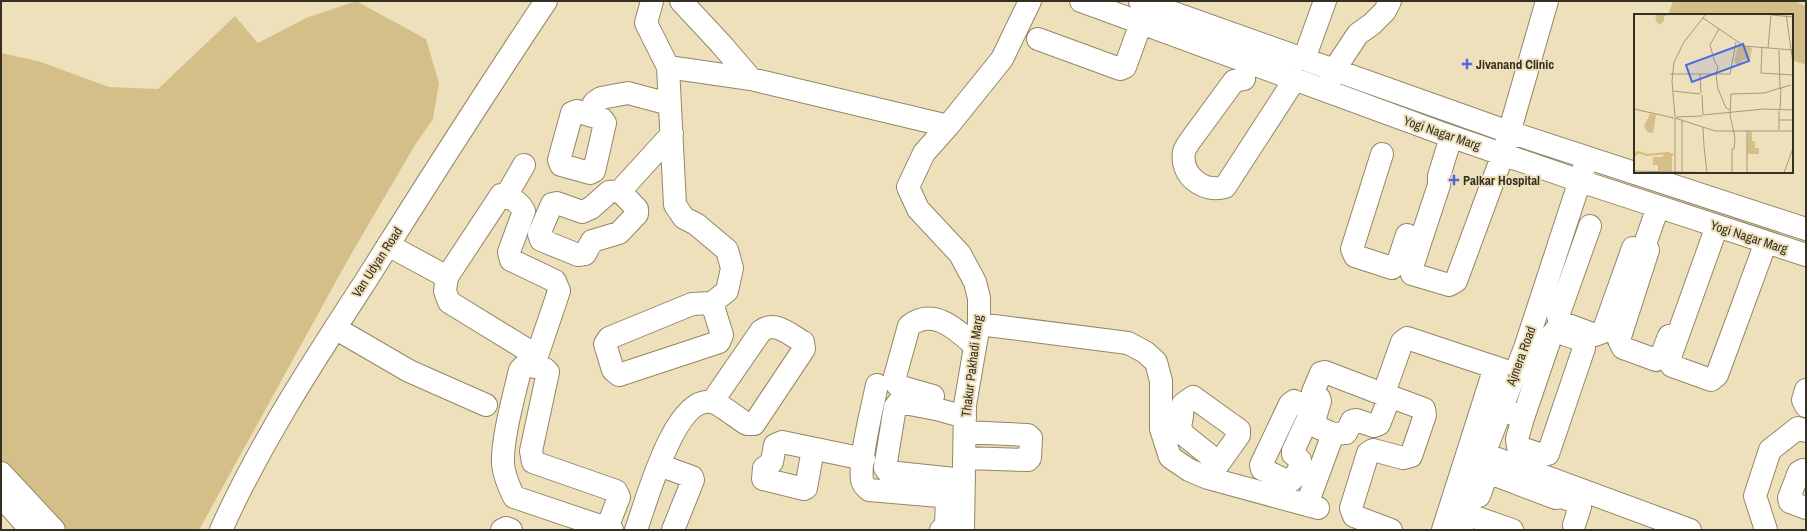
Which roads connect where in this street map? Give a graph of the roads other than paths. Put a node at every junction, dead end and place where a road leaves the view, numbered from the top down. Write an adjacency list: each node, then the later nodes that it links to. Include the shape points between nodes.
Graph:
1 (546, 1): 41 (street, Van Udyan Road)
2 (652, 1): 13 (street, via 646,23)
3 (681, 1): 17 (street)
4 (1030, 1): 23 (street, Thakur Pakhadi Marg, via 1002,59)
5 (1081, 1): 10 (street, Yogi Nagar Marg)
6 (1140, 1): 10 (street, Yogi Nagar Marg)
7 (1325, 1): 15 (street)
8 (1390, 1): 16 (street, via 1385,11 1358,34)
9 (1547, 1): 24 (street)
10 (1152, 20): 11 (street, via 1125,67 1120,68); 12 (street, Yogi Nagar Marg); 14 (street, Yogi Nagar Marg)
11 (1038, 39)
12 (1246, 39): 14 (street); 15 (street, Yogi Nagar Marg)
13 (668, 67): 17 (street); 20 (street)
14 (1241, 69): 15 (street, Yogi Nagar Marg); 15 (street, via 1184,152 1184,164 1194,181 1208,188 1225,187)
15 (1299, 69): 16 (street, Yogi Nagar Marg); 18 (street, Yogi Nagar Marg)
16 (1334, 70): 18 (street); 19 (street, Yogi Nagar Marg)
17 (751, 79): 23 (street)
18 (1327, 91): 22 (street, Yogi Nagar Marg)
19 (1407, 96): 22 (street); 24 (street, Yogi Nagar Marg)
20 (669, 104): 21 (street, via 628,93 600,98 594,103); 25 (street)
21 (589, 115)
22 (1400, 118): 26 (street, Yogi Nagar Marg)
23 (948, 126): 47 (street, Thakur Pakhadi Marg, via 924,153 908,187 918,209 960,254 975,282 979,298)
24 (1509, 132): 28 (street); 29 (street, Yogi Nagar Marg)
25 (672, 134): 34 (street); 46 (street, via 675,205 684,218 696,224 727,250 732,268 727,291)
26 (1446, 135): 27 (street, via 1398,262 1392,268 1355,256 1352,249); 28 (street, Yogi Nagar Marg); 28 (street, via 1438,176 1439,185 1411,270 1412,274 1449,286 1456,281)
27 (1382, 154)
28 (1503, 154): 33 (street, Yogi Nagar Marg)
29 (1588, 158): 31 (street, Yogi Nagar Marg); 33 (street, Ajmera Road)
30 (524, 165): 35 (street)
31 (1634, 173)
32 (1634, 173): 39 (street, Yogi Nagar Marg)
33 (1580, 181): 36 (street, Yogi Nagar Marg); 43 (street, Ajmera Road)
34 (620, 191)
35 (506, 196): 45 (street, via 501,195); 45 (street, via 522,206 524,211 509,252 512,260 556,281 559,291 538,353 529,351 448,302 445,291)
36 (1653, 205): 37 (street, Yogi Nagar Marg); 37 (street, via 1645,244 1648,250 1619,340 1623,348 1656,360 1662,354); 44 (street, via 1603,332 1595,335 1560,322 1558,316)
37 (1713, 225): 40 (street, Yogi Nagar Marg); 40 (street, via 1669,360 1672,366 1711,380 1717,375)
38 (1590, 226): 44 (street)
39 (1806, 229)
40 (1766, 242): 42 (street, Yogi Nagar Marg)
41 (388, 245): 45 (street); 48 (street, Van Udyan Road)
42 (1806, 256)
43 (1550, 270): 44 (street); 50 (street, Ajmera Road)
44 (1572, 276)
45 (447, 277)
46 (712, 303): 46 (street, via 722,335 719,342 619,374 613,370 604,344 609,338 692,304)
47 (979, 324): 49 (street, Thakur Pakhadi Marg); 61 (street, via 1128,343 1145,352 1156,362 1161,380)
48 (335, 328): 55 (street, via 409,371); 85 (street, Van Udyan Road, via 293,393)
49 (974, 345): 59 (street, Thakur Pakhadi Marg); 59 (street, via 950,324 932,320 915,321 909,326 894,380 898,386)
50 (1535, 351): 51 (street, Ajmera Road); 60 (street); 60 (street, via 1555,331 1581,340 1584,348 1548,454 1542,455 1518,447 1517,439)
51 (1505, 370): 57 (street, Ajmera Road); 90 (street, via 1407,338 1402,342 1385,390 1389,396 1424,409 1425,415 1411,456 1403,458 1373,450 1368,453 1351,508 1354,516); 91 (street)
52 (877, 385): 67 (street)
53 (1806, 390): 56 (street, via 1803,400)
54 (712, 402): 54 (street, via 747,424 754,424 804,349 803,342 776,326 766,326); 68 (street, via 697,404 690,410 669,438)
55 (486, 405)
56 (1806, 406)
57 (1501, 409): 60 (street); 65 (street, Ajmera Road)
58 (1182, 416): 61 (street); 69 (street, via 1180,427 1183,434); 69 (street, via 1184,404 1193,397 1239,430 1239,435)
59 (965, 418): 66 (street, Thakur Pakhadi Marg); 66 (street, via 1028,435 1031,438 1028,460); 78 (street, via 899,402 895,407 885,468)
60 (1523, 418)
61 (1161, 429): 69 (street, via 1170,457 1189,470)
62 (1806, 431): 94 (street, via 1798,428 1770,450 1755,496)
63 (1333, 434): 75 (street, via 1313,506)
64 (813, 449): 67 (street)
65 (1484, 454): 73 (street); 79 (street, Ajmera Road)
66 (964, 458): 78 (street, Thakur Pakhadi Marg)
67 (864, 459): 78 (street, via 862,479 869,490)
68 (663, 466): 80 (street); 89 (street, via 692,477 693,480)
69 (1213, 471): 75 (street)
70 (1267, 471): 75 (street)
71 (1806, 471): 77 (street, via 1799,472 1789,498 1790,502)
72 (1, 473): 84 (street)
73 (1517, 474): 74 (street); 79 (street, via 1487,474)
74 (1552, 487): 81 (street, via 1556,498 1559,496 1578,503 1580,507); 93 (street)
75 (1260, 492)
76 (1, 496): 83 (street)
77 (1806, 508)
78 (955, 509)
79 (1466, 520): 92 (street)
80 (640, 524): 88 (street)
81 (1574, 525)
82 (610, 529): 82 (street, via 514,497 503,466 503,458 520,370 525,365 548,372 531,451 533,462 616,491 619,497)
83 (31, 530)
84 (54, 530)
85 (221, 530)
86 (502, 530): 87 (street)
87 (511, 530)
88 (667, 530)
89 (673, 530)
90 (1391, 530)
91 (1443, 530)
92 (1512, 530)
93 (1690, 530)
94 (1766, 530)

